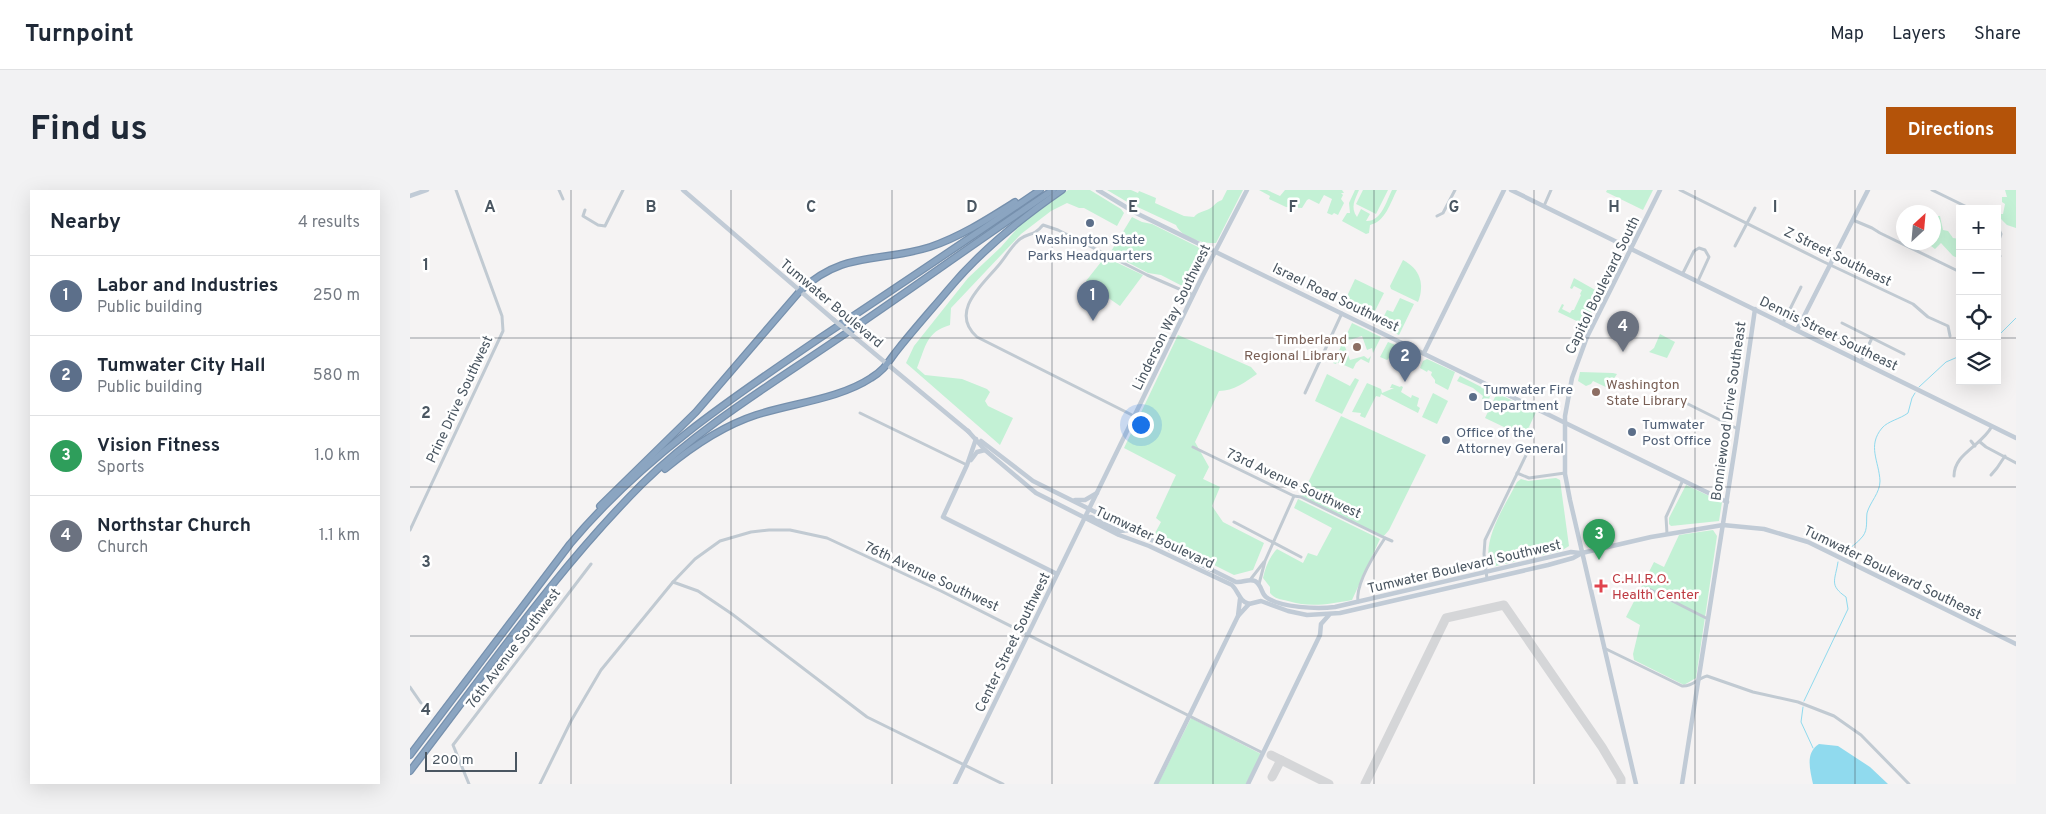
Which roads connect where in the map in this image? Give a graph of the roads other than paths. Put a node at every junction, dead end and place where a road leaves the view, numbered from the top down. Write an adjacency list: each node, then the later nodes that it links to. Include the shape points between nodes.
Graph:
1 (427, 190): 20 (street)
2 (456, 190): 83 (street, Prine Drive Southwest, via 502,316 503,331)
3 (559, 190): 21 (street)
4 (623, 190): 25 (street, via 605,226 584,216)
5 (683, 190): 37 (street, Tumwater Boulevard)
6 (1038, 190): 37 (highway, via 948,240 913,251 846,262 825,272); 90 (highway, via 702,420 629,482)
7 (1053, 190): 76 (highway, via 711,426)
8 (1062, 190): 49 (highway, via 1016,223 970,266 897,350)
9 (1098, 190): 31 (street, Israel Road Southwest, via 1128,209)
10 (1247, 190): 31 (street, Linderson Way Southwest)
11 (1455, 190): 26 (street, via 1443,213)
12 (1504, 190): 46 (street)
13 (1511, 190): 19 (street, Dennis Street Southeast)
14 (1551, 190): 23 (street)
15 (1660, 190): 30 (street, Capitol Boulevard South)
16 (1680, 190): 28 (street, Z Street Southeast)
17 (1866, 190): 27 (street)
18 (1932, 190): 22 (street)
19 (1522, 192): 23 (street, Dennis Street Southeast)
20 (410, 196)
21 (563, 199)
22 (1963, 205)
23 (1544, 206): 30 (street, Dennis Street Southeast)
24 (1755, 208): 28 (street)
25 (585, 210)
26 (1437, 216)
27 (1853, 220): 32 (street); 33 (street)
28 (1746, 224): 29 (street); 32 (street, Z Street Southeast)
29 (1735, 246)
30 (1631, 248): 34 (street, Dennis Street Southeast); 54 (street, Capitol Boulevard South, via 1579,355)
31 (1215, 251): 38 (street, Linderson Way Southwest); 40 (street, Israel Road Southwest)
32 (1830, 265): 43 (street); 44 (street, Z Street Southeast, via 1913,304 1928,317 1948,326)
33 (1956, 270)
34 (1683, 273): 35 (street, Dennis Street Southeast); 35 (street, via 1694,251 1699,248 1705,250 1709,257)
35 (1698, 281): 39 (street, Dennis Street Southeast)
36 (1801, 287): 41 (street)
37 (800, 291): 49 (street, Tumwater Boulevard, bridge); 90 (highway, via 696,412 605,501)
38 (1193, 295): 53 (street, Linderson Way Southwest); 53 (street, via 1043,225 1020,239 972,297 966,314 971,332 977,337)
39 (1755, 309): 41 (street, Dennis Street Southeast); 56 (street, Bonniewood Drive Southeast)
40 (1342, 313): 46 (street, Israel Road Southwest); 50 (street)
41 (1783, 323): 43 (street, Dennis Street Southeast)
42 (1842, 323): 45 (street)
43 (1797, 330): 48 (street, Dennis Street Southeast)
44 (1950, 336)
45 (1872, 338): 47 (street); 48 (street)
46 (1424, 353): 54 (street, Israel Road Southwest)
47 (1904, 354)
48 (1861, 361): 55 (street, Dennis Street Southeast)
49 (888, 365): 57 (street, Tumwater Boulevard); 76 (highway, via 848,390 755,415 726,427 689,450)
50 (1305, 393)
51 (1676, 398): 56 (street)
52 (860, 413): 68 (street)
53 (1135, 416): 74 (street, Linderson Way Southwest)
54 (1565, 422): 70 (street, Capitol Boulevard South); 73 (street, Israel Road Southwest)
55 (1992, 426): 58 (street, Dennis Street Southeast); 61 (street)
56 (1738, 428): 78 (street, Bonniewood Drive Southeast)
57 (968, 431): 59 (street, Tumwater Boulevard); 77 (street, Tumwater Boulevard, via 1033,481)
58 (2016, 438)
59 (976, 439): 65 (street, Tumwater Boulevard); 68 (street)
60 (1971, 441): 62 (street)
61 (1980, 442): 62 (street); 66 (street)
62 (1975, 446): 72 (street, via 1957,462)
63 (1193, 447): 75 (street, 73rd Avenue Southwest)
64 (1529, 449): 69 (street)
65 (985, 450): 68 (street, via 977,452); 80 (street, Tumwater Boulevard, via 1036,493)
66 (2005, 456): 67 (street); 71 (street)
67 (2016, 462)
68 (967, 465): 95 (street, via 943,517)
69 (1517, 473): 70 (street, via 1529,478); 94 (street, via 1485,540)
70 (1565, 473): 89 (street, Capitol Boulevard South)
71 (1990, 475)
72 (1954, 476)
73 (1683, 480): 78 (street, Israel Road Southwest); 85 (street, via 1666,517)
74 (1097, 493): 77 (street, via 1085,500); 79 (street, Linderson Way Southwest)
75 (1294, 496): 86 (street, 73rd Avenue Southwest); 88 (street)
76 (626, 500): 123 (highway, via 571,560)
77 (1071, 500): 79 (street, Tumwater Boulevard)
78 (1727, 502): 82 (street, Bonniewood Drive Southeast)
79 (1089, 509): 80 (street, Center Street Southwest); 84 (street, Tumwater Boulevard)
80 (1085, 517): 84 (street, via 1120,530); 95 (street, Center Street Southwest); 103 (street, Tumwater Boulevard, via 1232,585)
81 (1234, 522): 88 (street)
82 (1723, 525): 85 (street, Tumwater Boulevard Southeast); 111 (street, Bonniewood Drive Southeast); 114 (street, Tumwater Boulevard Southeast, via 1764,529 1808,542)
83 (410, 530)
84 (1132, 530): 99 (street, Tumwater Boulevard, via 1236,582)
85 (1666, 534): 89 (street, Tumwater Boulevard Southeast)
86 (1385, 538): 87 (street, 73rd Avenue Southwest); 106 (street, via 1360,586)
87 (1392, 541)
88 (1272, 543): 91 (street); 92 (street)
89 (1582, 553): 94 (street, Tumwater Boulevard Southwest, via 1571,552); 96 (street, Tumwater Boulevard Southwest, via 1548,565); 115 (street, Capitol Boulevard South)
90 (562, 554): 121 (highway)
91 (1301, 557)
92 (1265, 561): 97 (street); 100 (street)
93 (591, 564): 124 (street, 76th Avenue Southwest, via 453,745)
94 (1486, 572): 96 (street); 106 (street, Tumwater Boulevard Southwest)
95 (1057, 574): 113 (street, Center Street Southwest)
96 (1487, 579): 109 (street, Tumwater Boulevard Southwest)
97 (1250, 580): 99 (street); 100 (street)
98 (673, 582): 113 (street, 76th Avenue Southwest, via 695,559 720,541 752,532 790,530 827,538); 122 (street, via 698,591 732,614 879,724); 125 (street, 76th Avenue Southwest, via 601,670)
99 (1244, 582): 103 (street)
100 (1259, 584): 102 (street)
101 (1647, 588): 111 (street)
102 (1262, 591): 105 (street); 106 (street, Tumwater Boulevard Southwest, via 1277,602 1301,608 1317,609)
103 (1238, 592): 104 (street)
104 (1240, 599): 107 (street); 110 (street)
105 (1256, 602): 107 (street); 108 (street, Tumwater Boulevard Southwest)
106 (1358, 602)
107 (1249, 604): 110 (street)
108 (1313, 615): 109 (street, Tumwater Boulevard Southwest); 112 (street)
109 (1329, 615): 112 (street)
110 (1238, 616): 119 (street)
111 (1708, 619): 116 (street, Bonniewood Drive Southeast)
112 (1322, 624): 120 (street, via 1320,635)
113 (1028, 634): 119 (street, 76th Avenue Southwest); 122 (street, Center Street Southwest)
114 (2016, 644)
115 (1603, 648): 116 (street, via 1679,685 1690,686); 130 (street, Capitol Boulevard South)
116 (1698, 680): 131 (street, Bonniewood Drive Southeast); 132 (street, via 1707,676 1824,712 1861,735)
117 (410, 687): 118 (street)
118 (421, 703)
119 (1190, 716): 120 (street, 76th Avenue Southwest); 128 (street)
120 (1263, 752): 129 (street)
121 (410, 754)
122 (964, 765): 126 (street, Center Street Southwest); 127 (street)
123 (410, 771)
124 (469, 784)
125 (540, 784)
126 (954, 784)
127 (1003, 784)
128 (1156, 784)
129 (1248, 784)
130 (1636, 784)
131 (1682, 784)
132 (1908, 784)

